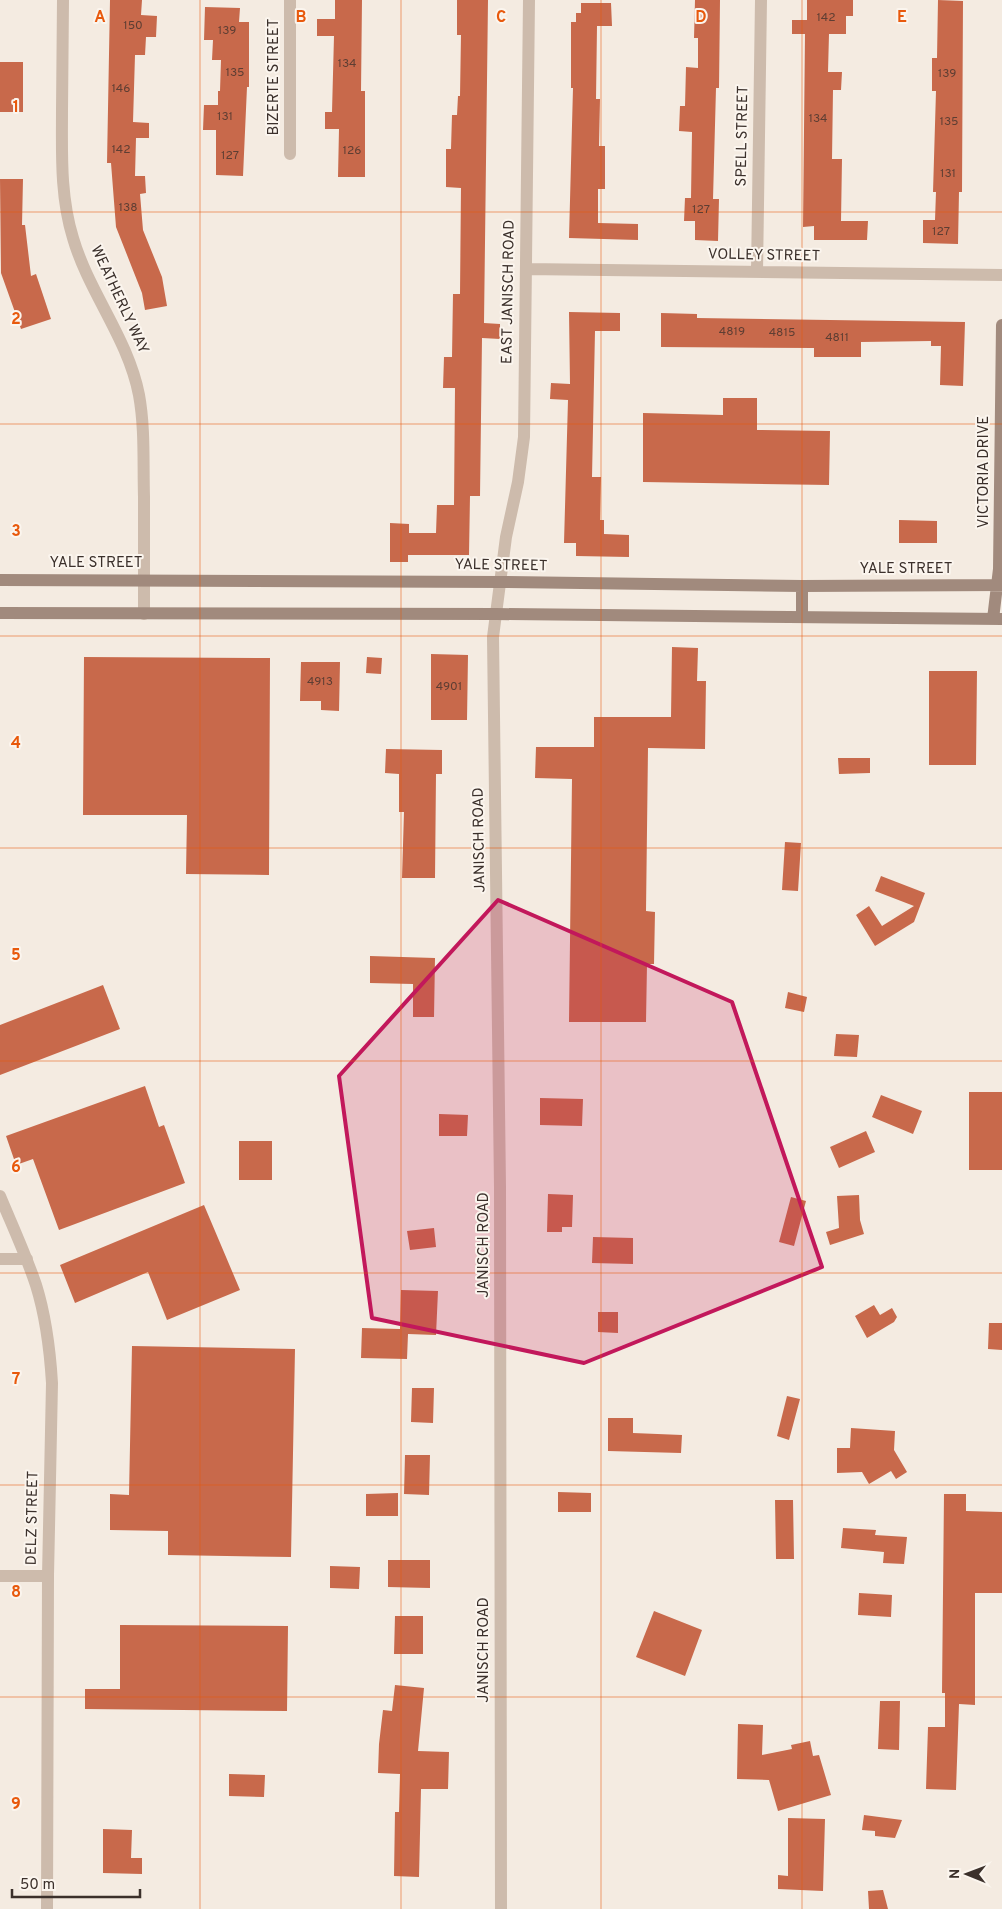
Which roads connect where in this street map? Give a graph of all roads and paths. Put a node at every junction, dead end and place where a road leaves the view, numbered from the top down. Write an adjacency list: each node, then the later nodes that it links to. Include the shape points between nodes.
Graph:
1 (63, 0): 10 (street, WEATHERLY WAY, via 64,198 85,271 134,373 142,418)
2 (290, 0): 5 (street, BIZERTE STREET)
3 (529, 0): 6 (street, EAST JANISCH ROAD)
4 (761, 0): 7 (street, SPELL STREET)
5 (290, 154)
6 (526, 269): 7 (street, VOLLEY STREET); 12 (street, EAST JANISCH ROAD, via 524,437)
7 (757, 272): 8 (street, VOLLEY STREET)
8 (1002, 275)
9 (1002, 325): 13 (main road, VICTORIA DRIVE)
10 (144, 579): 11 (main road, YALE STREET); 12 (main road, YALE STREET); 16 (street, WEATHERLY WAY)
11 (0, 580)
12 (501, 582): 14 (main road, YALE STREET); 17 (street, JANISCH ROAD)
13 (1000, 585): 14 (main road, YALE STREET); 19 (main road, VICTORIA DRIVE)
14 (802, 586): 18 (main road)
15 (0, 613): 16 (main road)
16 (144, 614): 17 (main road)
17 (496, 614): 18 (main road); 26 (street, JANISCH ROAD, via 493,637 500,1186)
18 (802, 616): 19 (main road)
19 (998, 619)
20 (0, 1196): 22 (street, DELZ STREET)
21 (0, 1259): 22 (street)
22 (26, 1259): 24 (street, DELZ STREET, via 42,1308 50,1352)
23 (0, 1576): 24 (street)
24 (48, 1576): 25 (street, DELZ STREET)
25 (47, 1909)
26 (501, 1909)

